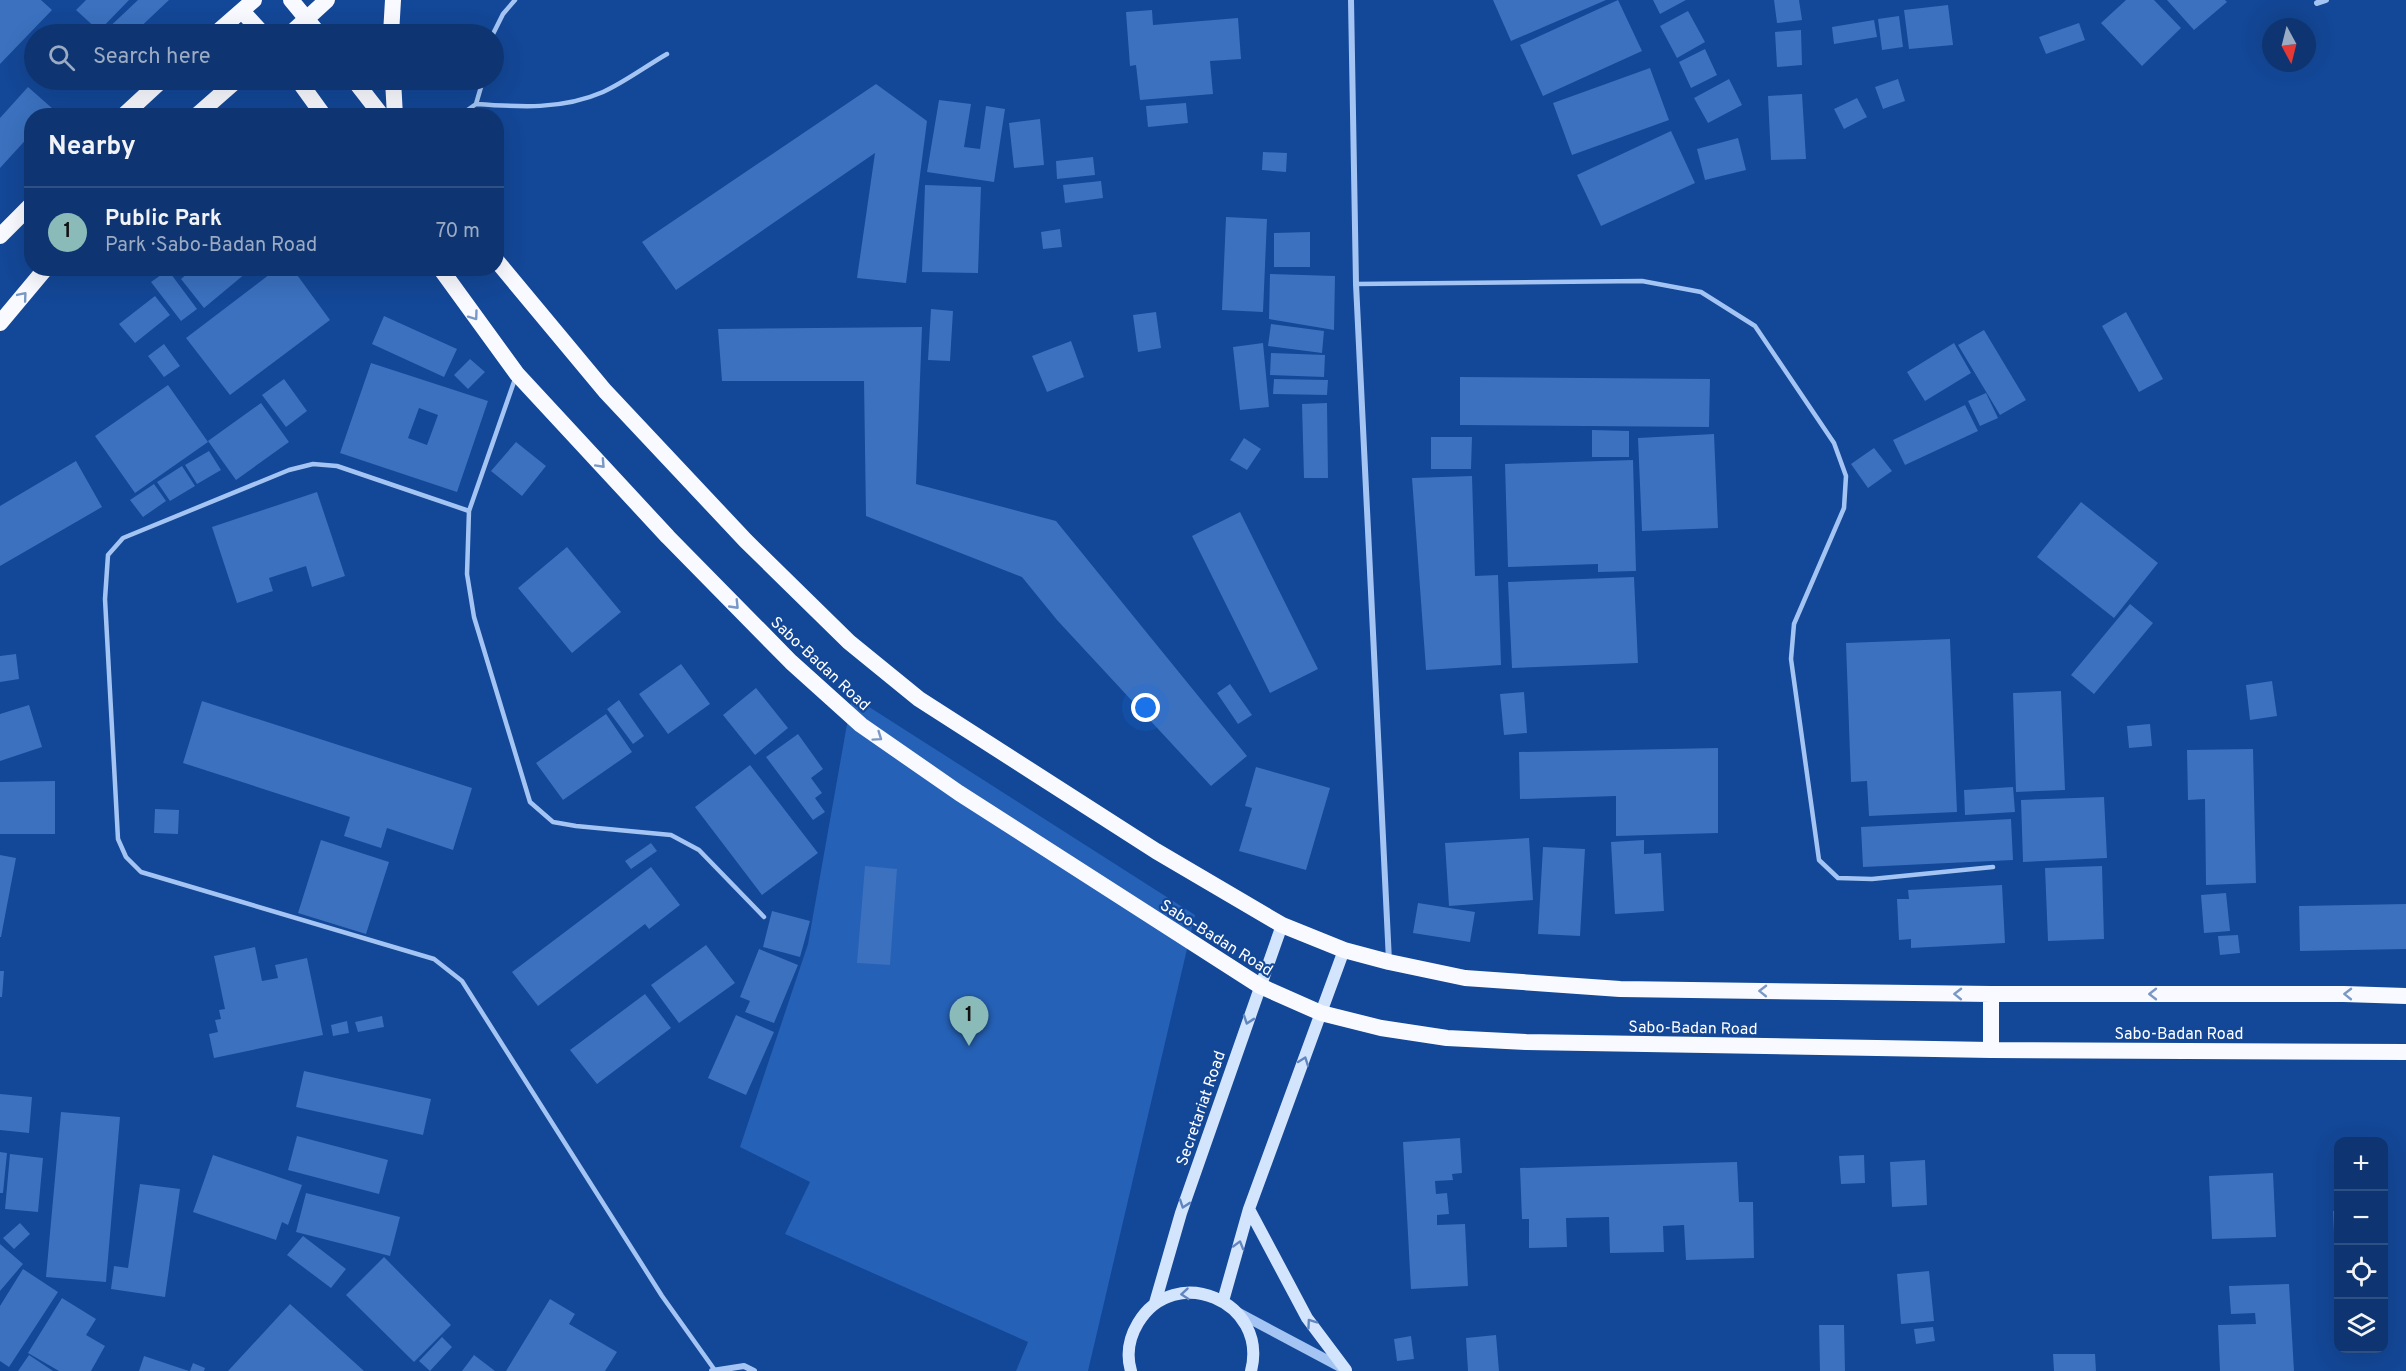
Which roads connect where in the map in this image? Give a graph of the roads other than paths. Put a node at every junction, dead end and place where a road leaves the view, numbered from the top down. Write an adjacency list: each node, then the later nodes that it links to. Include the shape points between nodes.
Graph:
1 (291, 0): 9 (highway)
2 (327, 0): 9 (highway)
3 (393, 0): 14 (highway)
4 (515, 0): 15 (lane)
5 (1351, 0): 35 (street)
6 (2326, 0): 7 (street)
7 (2317, 3)
8 (245, 4): 10 (highway); 11 (highway)
9 (308, 19): 12 (highway); 13 (highway)
10 (225, 24)
11 (257, 24)
12 (302, 24)
13 (312, 24)
14 (392, 24)
15 (498, 24)
16 (666, 54): 23 (lane, via 604,91 573,102 528,107)
17 (151, 90): 24 (highway)
18 (226, 90): 25 (highway)
19 (305, 90): 26 (highway)
20 (362, 90): 27 (highway)
21 (394, 90): 28 (highway)
22 (480, 90): 23 (lane)
23 (476, 104): 29 (lane)
24 (132, 108)
25 (205, 108)
26 (318, 108)
27 (376, 108)
28 (395, 108)
29 (470, 108)
30 (24, 212): 31 (highway)
31 (0, 236)
32 (504, 270): 41 (highway, via 605,391 746,541 849,642 919,699 1156,851)
33 (39, 276): 36 (highway, one-way to 33)
34 (446, 276): 37 (highway, Sabo-Badan Road, one-way to 37)
35 (1356, 284): 39 (lane, via 1642,281 1701,292 1755,326 1833,443 1846,476 1844,508 1794,624 1791,659 1819,860 1839,878 1872,879); 43 (street)
36 (0, 323)
37 (517, 374): 38 (lane); 44 (highway, Sabo-Badan Road, one-way to 44, via 668,537 791,662 861,725 959,793)
38 (469, 512): 40 (lane, via 467,574 474,617 530,802 553,822 671,835 699,850); 54 (lane, via 337,466 313,464 289,470 123,538 108,555 105,599 118,839 126,857 141,872 434,959 462,981)
39 (1992, 867)
40 (764, 917)
41 (1282, 925): 42 (highway); 44 (main road, Secretariat Road)
42 (1344, 950): 43 (highway); 47 (main road)
43 (1389, 962): 45 (highway, one-way to 43, via 1620,989 1465,978)
44 (1260, 986): 47 (highway, Sabo-Badan Road); 52 (main road, Secretariat Road, one-way to 52, via 1181,1213)
45 (1991, 994): 46 (highway, one-way to 45); 48 (highway)
46 (2406, 996)
47 (1321, 1013): 48 (highway, Sabo-Badan Road, via 1380,1028 1447,1038); 50 (main road, one-way to 47)
48 (1991, 1050): 49 (highway, Sabo-Badan Road)
49 (2406, 1052)
50 (1249, 1209): 51 (main road, one-way to 50); 55 (main road, one-way to 50, via 1308,1318)
51 (1223, 1301): 52 (main road, one-way to 52, via 1188,1292); 53 (main road)
52 (1155, 1303): 57 (main road, via 1133,1330 1128,1346)
53 (1237, 1312): 55 (street); 58 (main road, via 1248,1326 1253,1343)
54 (713, 1370): 56 (street, via 744,1366)
55 (1346, 1370)
56 (754, 1371)
57 (1131, 1371)
58 (1251, 1371)

